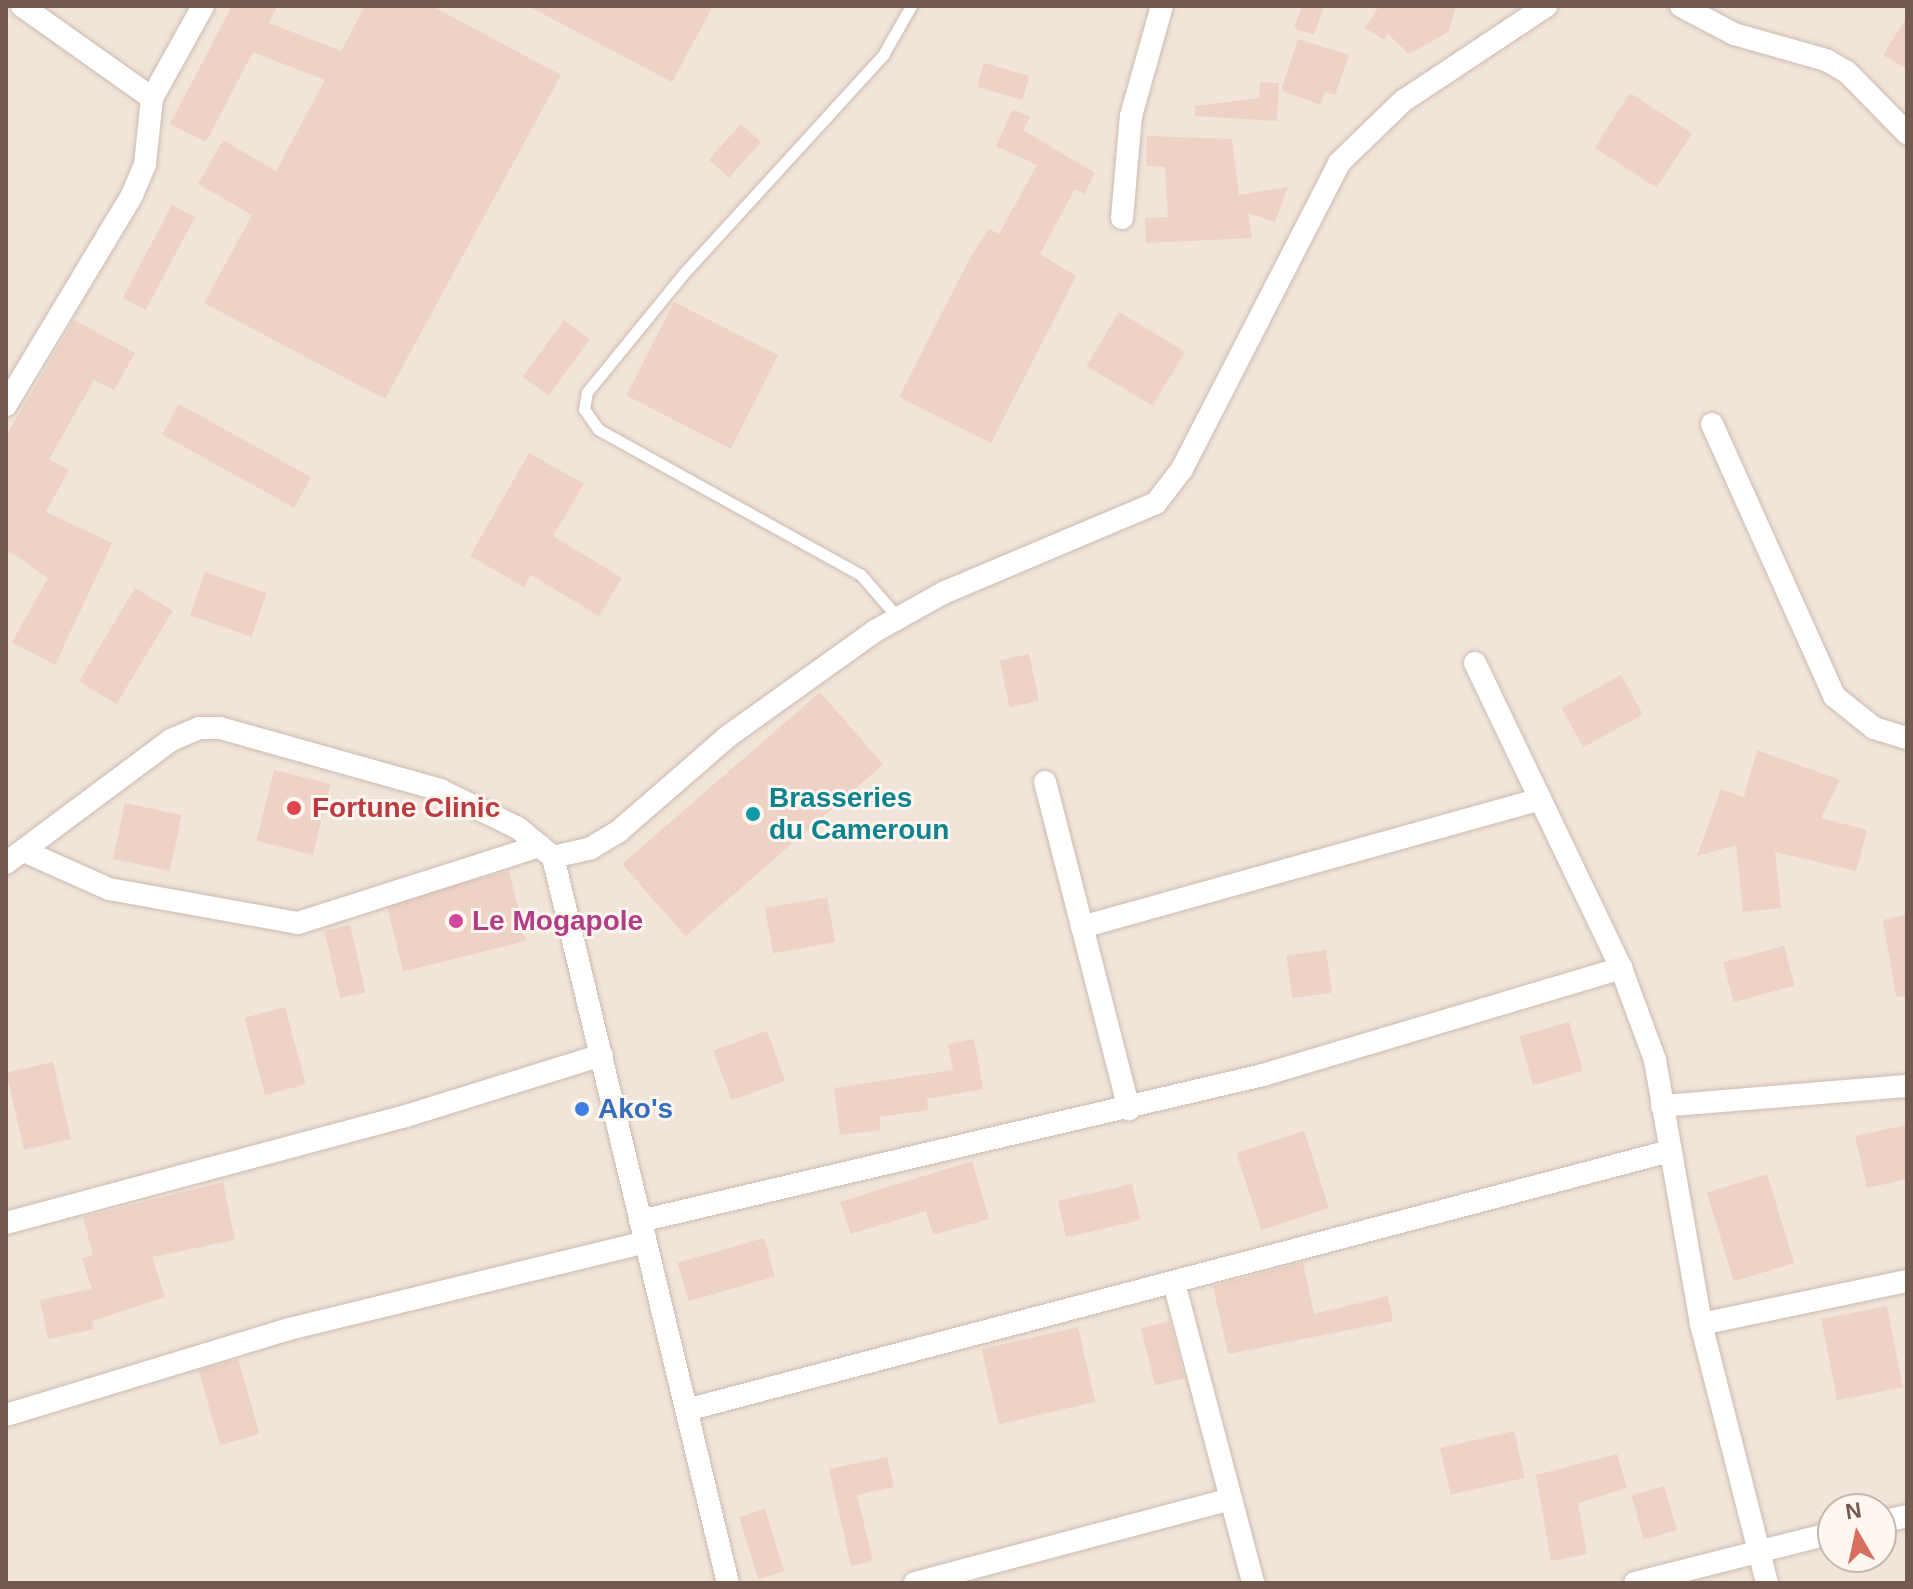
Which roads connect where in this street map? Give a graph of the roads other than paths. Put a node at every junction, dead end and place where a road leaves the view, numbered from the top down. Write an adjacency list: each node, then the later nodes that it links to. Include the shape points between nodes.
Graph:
1 (22, 6): 7 (street)
2 (203, 6): 7 (street)
3 (911, 6): 12 (lane, via 883,55 685,272 587,392 584,409 598,429 861,575)
4 (1162, 6): 9 (street, via 1131,116)
5 (1546, 6): 12 (street, via 1403,101 1339,163 1182,469 1156,503)
6 (1681, 6): 8 (street, via 1734,34 1826,60 1847,72)
7 (152, 98): 10 (street, via 145,164 132,195)
8 (1907, 133)
9 (1122, 218)
10 (7, 400)
11 (1712, 424): 14 (street, via 1834,696 1874,728)
12 (898, 618): 17 (street, via 727,737 619,831 591,848)
13 (1475, 663): 16 (street)
14 (1907, 738)
15 (1045, 782): 19 (street)
16 (1540, 799): 19 (street); 20 (street)
17 (546, 851): 18 (street, via 298,923 109,889); 18 (street, via 518,828 440,790 220,728 199,728 171,740); 21 (street)
18 (15, 857)
19 (1082, 927): 24 (street)
20 (1621, 968): 23 (street, via 1655,1060); 24 (street)
21 (602, 1055): 26 (street, via 406,1116); 27 (street)
22 (1907, 1086): 23 (street)
23 (1662, 1106): 25 (street)
24 (1129, 1109): 27 (street)
25 (1670, 1151): 29 (street); 30 (street)
26 (6, 1223)
27 (642, 1231): 31 (street); 32 (street)
28 (1907, 1281): 30 (street)
29 (1174, 1283): 31 (street); 33 (street)
30 (1701, 1324): 35 (street)
31 (690, 1409): 36 (street)
32 (6, 1415)
33 (1231, 1499): 37 (street); 38 (street)
34 (1817, 1537): 35 (street)
35 (1755, 1551): 39 (street); 40 (street)
36 (728, 1583)
37 (915, 1583)
38 (1253, 1583)
39 (1635, 1583)
40 (1767, 1583)

